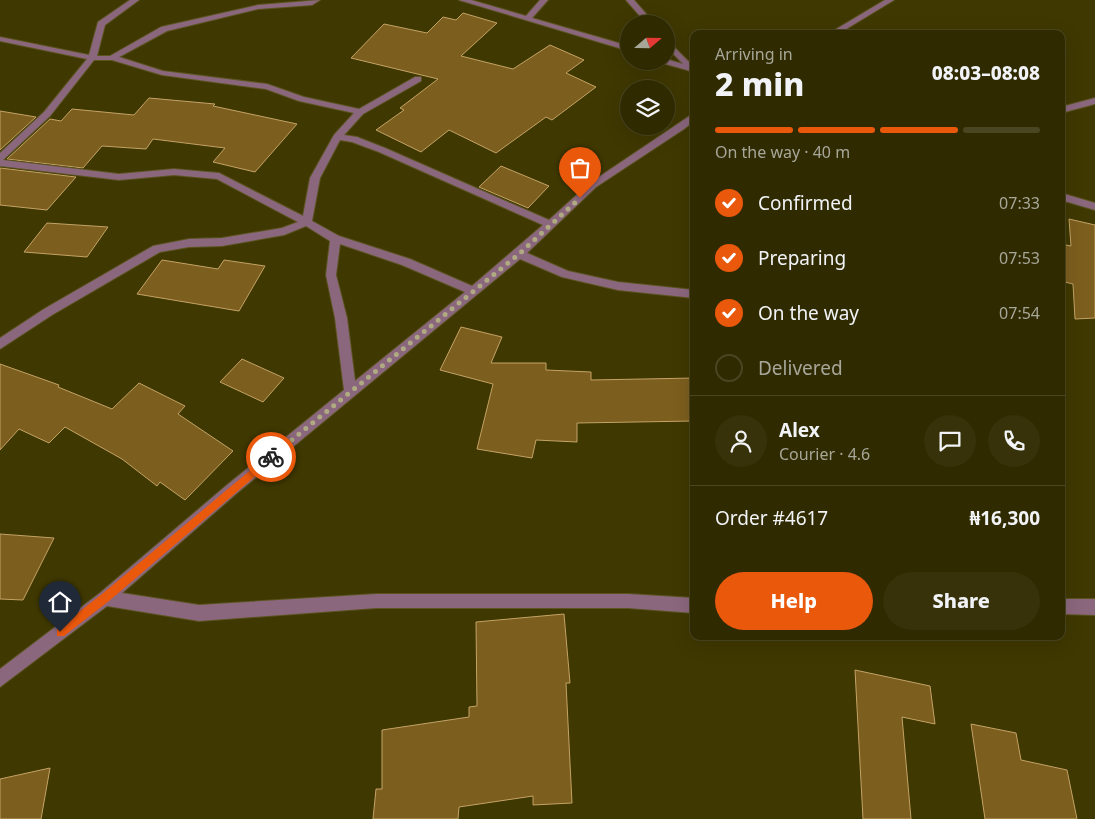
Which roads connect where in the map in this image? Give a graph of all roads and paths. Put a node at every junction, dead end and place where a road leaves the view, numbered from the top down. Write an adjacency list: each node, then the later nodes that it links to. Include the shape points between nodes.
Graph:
1 (135, 0): 13 (street, via 101,24)
2 (316, 0): 14 (street, via 258,7 164,29)
3 (462, 0): 8 (street)
4 (544, 0): 8 (street)
5 (630, 0): 7 (street)
6 (890, 0): 9 (street)
7 (643, 15)
8 (528, 18): 11 (street)
9 (839, 30)
10 (0, 39): 13 (street)
11 (620, 46)
12 (675, 51): 16 (street)
13 (92, 58): 14 (street); 24 (street, via 47,114)
14 (112, 58): 21 (street, via 162,73 267,87 302,99)
15 (675, 64): 17 (street)
16 (690, 68)
17 (690, 70)
18 (418, 80): 21 (street)
19 (1095, 101): 20 (street)
20 (1065, 109)
21 (360, 112): 23 (street)
22 (690, 119): 29 (street, via 594,185)
23 (337, 137): 28 (street, via 315,178); 29 (street, via 354,139 382,150)
24 (0, 158)
25 (0, 163): 28 (street, via 119,178 174,172 220,176)
26 (1065, 197): 27 (street)
27 (1095, 207)
28 (307, 222): 30 (street); 34 (street, via 284,231 157,249 48,312)
29 (552, 225): 31 (street)
30 (335, 239): 32 (street, via 406,262); 35 (street, via 331,275 341,318)
31 (519, 254): 32 (street); 33 (street, via 566,274 618,286)
32 (472, 291): 35 (street)
33 (690, 294)
34 (0, 344)
35 (350, 392): 36 (street)
36 (105, 598): 37 (street, via 198,613 376,601 628,601); 40 (street)
37 (690, 606)
38 (1065, 606): 39 (street)
39 (1095, 607)
40 (0, 679)

